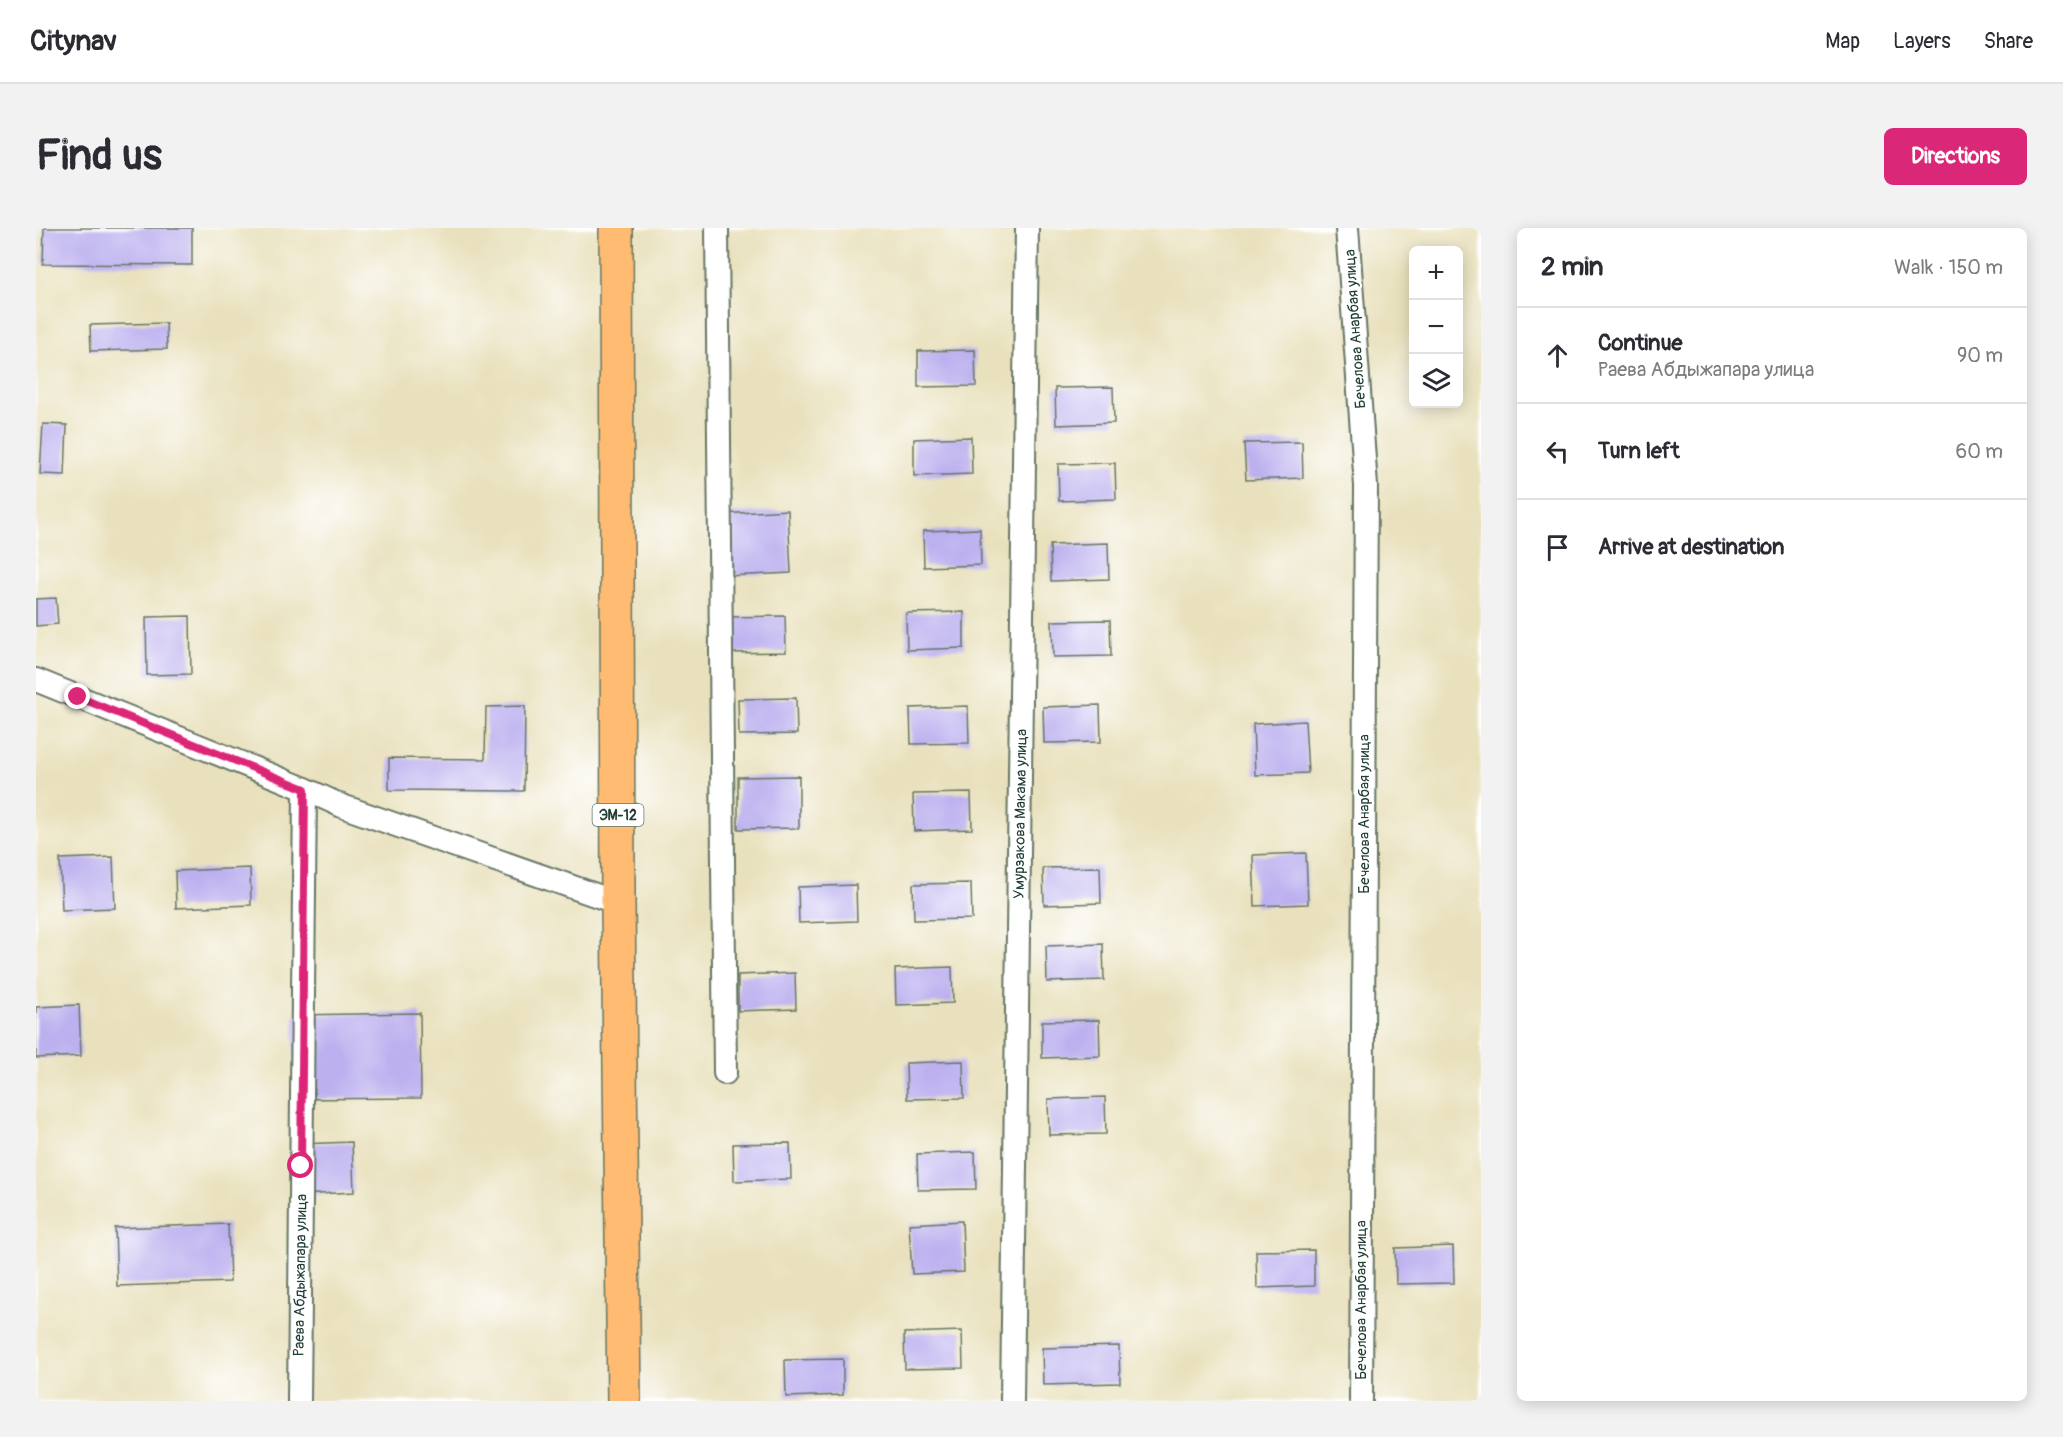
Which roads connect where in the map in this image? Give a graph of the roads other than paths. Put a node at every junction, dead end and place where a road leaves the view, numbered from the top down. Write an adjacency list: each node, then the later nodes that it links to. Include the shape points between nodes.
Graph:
1 (616, 228): 7 (highway, ЭМ-12)
2 (717, 228): 8 (street)
3 (1027, 228): 11 (street, Умурзакова Макама улица)
4 (1347, 228): 12 (street, Бечелова Анарбая улица, via 1366,486)
5 (36, 680): 6 (street)
6 (305, 789): 7 (street, via 342,806); 9 (street, Раева Абдыжапара улица)
7 (618, 903): 10 (highway, ЭМ-12)
8 (725, 1073)
9 (299, 1401)
10 (624, 1401)
11 (1012, 1401)
12 (1360, 1401)

